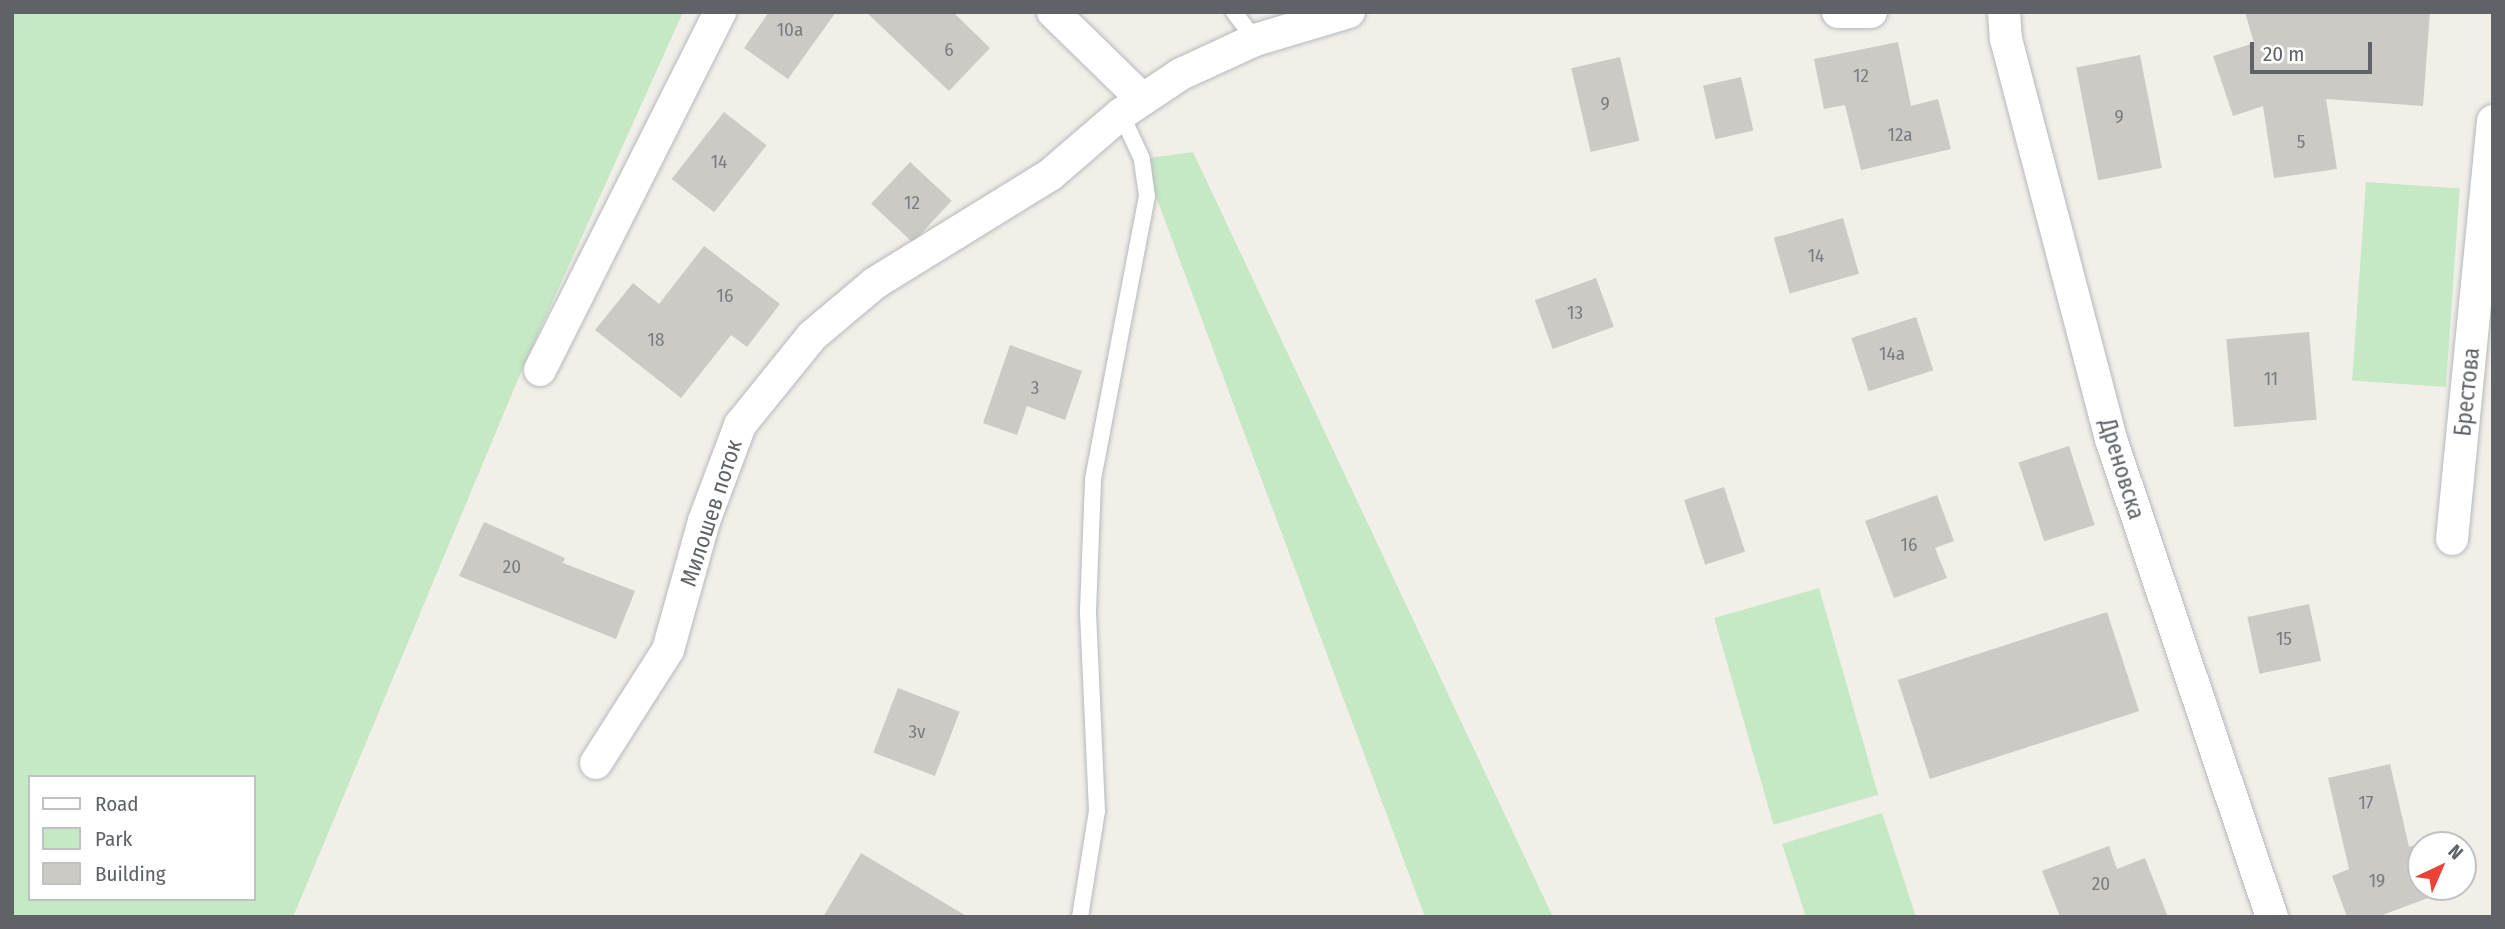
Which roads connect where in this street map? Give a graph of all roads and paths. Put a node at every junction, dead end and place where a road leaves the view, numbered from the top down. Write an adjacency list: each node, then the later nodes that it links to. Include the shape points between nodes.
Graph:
1 (720, 12): 11 (street)
2 (1053, 12): 9 (street)
3 (1234, 12): 8 (lane)
4 (1349, 12): 8 (street, Милошев поток)
5 (1838, 12): 6 (street)
6 (1871, 12)
7 (2004, 12): 15 (street, Дреновска, via 2006,39 2111,439)
8 (1255, 40): 9 (street, Милошев поток, via 1181,74)
9 (1132, 106): 13 (street, Милошев поток, via 1050,175 876,284 786,362 740,425 723,463 668,650); 14 (lane, via 1147,195 1093,479 1088,611 1098,800)
10 (2493, 121): 12 (street, Брестова)
11 (540, 370)
12 (2452, 538)
13 (596, 763)
14 (1080, 917)
15 (2272, 917)

